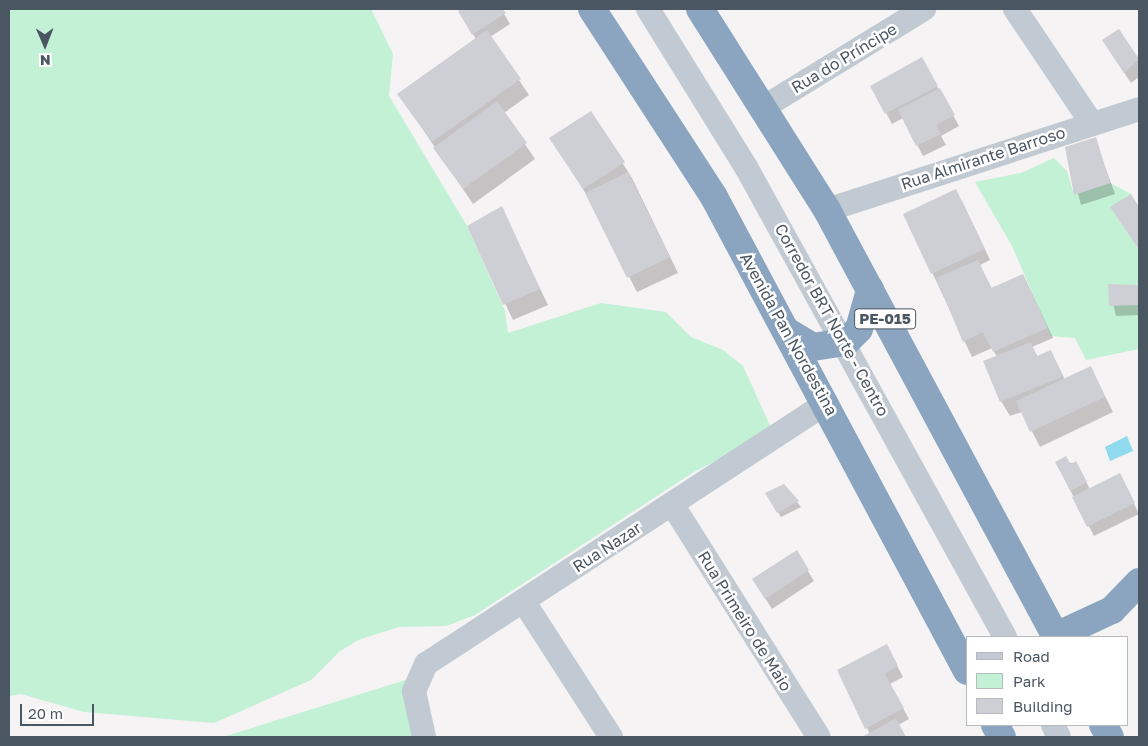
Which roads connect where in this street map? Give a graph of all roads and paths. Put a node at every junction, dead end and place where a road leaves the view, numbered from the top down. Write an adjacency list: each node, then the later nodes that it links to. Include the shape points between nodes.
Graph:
1 (592, 9): 11 (highway, Avenida Pan Nordestina, via 714,197)
2 (648, 9): 12 (street, Corredor BRT Norte - Centro, via 746,167)
3 (700, 9): 6 (highway, PE-015)
4 (924, 9): 6 (street, Rua do Príncipe)
5 (1015, 9): 8 (street)
6 (764, 107): 9 (highway, PE-015)
7 (1139, 109): 8 (street, Rua Almirante Barroso)
8 (1091, 122): 9 (street, Rua Almirante Barroso)
9 (827, 210): 10 (highway, PE-015)
10 (870, 290): 12 (highway, via 859,329); 18 (highway, PE-015)
11 (788, 332): 12 (highway, via 813,348); 13 (highway, Avenida Pan Nordestina)
12 (846, 342): 17 (street, Corredor BRT Norte - Centro)
13 (827, 403): 14 (street, Rua Nazar); 20 (highway, Avenida Pan Nordestina)
14 (672, 504): 16 (street, Rua Nazar); 25 (street, Rua Primeiro de Maio)
15 (1139, 582): 19 (highway, via 1112,610)
16 (524, 602): 23 (street, Rua Nazar, via 426,664 414,691); 24 (street)
17 (1004, 636)
18 (1055, 636)
19 (1058, 636)
20 (966, 669)
21 (996, 726): 26 (highway)
22 (1104, 726): 27 (highway)
23 (424, 737)
24 (611, 737)
25 (819, 737)
26 (1002, 737)
27 (1110, 737)

